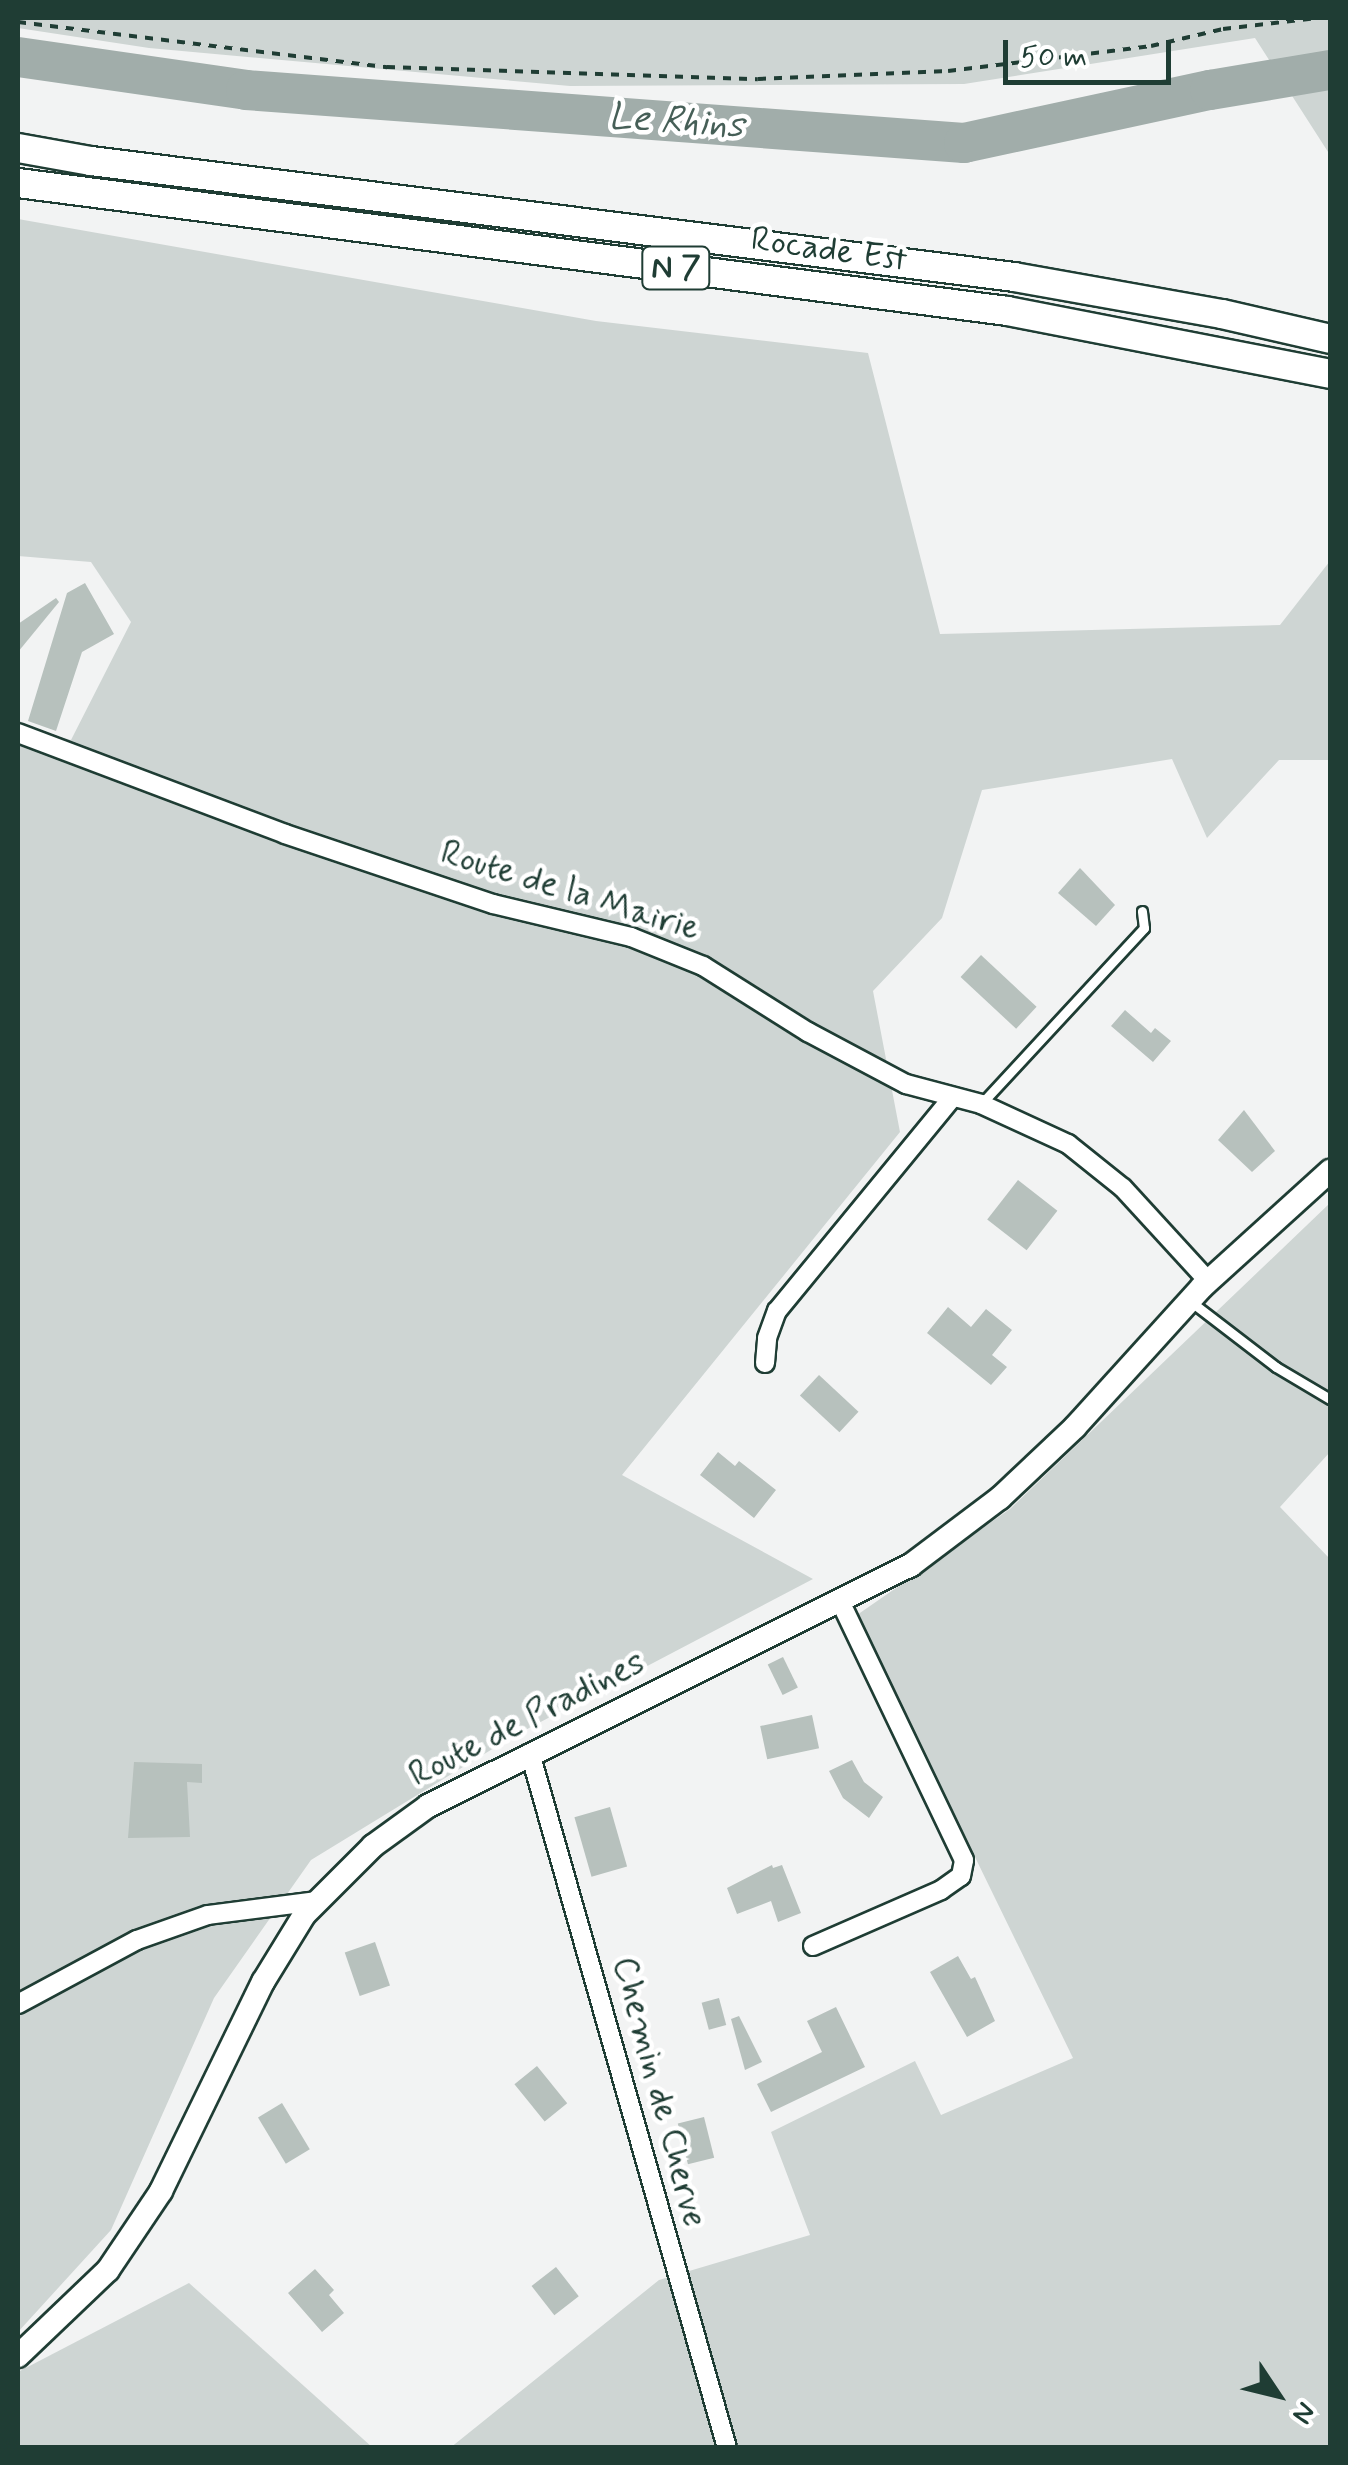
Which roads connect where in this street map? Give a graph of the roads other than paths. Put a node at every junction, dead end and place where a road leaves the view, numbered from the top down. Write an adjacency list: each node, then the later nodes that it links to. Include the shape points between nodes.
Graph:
1 (18, 148): 3 (highway, Rocade Est / N 7, via 1014,277)
2 (18, 183): 4 (highway, Rocade Est / N 7, via 1007,312)
3 (1330, 339)
4 (1330, 374)
5 (18, 733): 7 (street, Route de la Mairie, via 494,904 631,937 704,966 906,1084)
6 (1142, 911): 8 (lane, via 1144,928)
7 (952, 1099): 8 (street, Route de la Mairie); 12 (street, via 778,1311)
8 (982, 1104): 10 (street, Route de la Mairie, via 1082,1155 1123,1188)
9 (1330, 1171): 10 (street, Route de Pradines)
10 (1208, 1282): 11 (street, Route de Pradines)
11 (1190, 1301): 13 (lane); 14 (street, Route de Pradines, via 1000,1498 911,1565)
12 (764, 1363)
13 (1330, 1399)
14 (840, 1602): 15 (street, Route de Pradines); 17 (street, via 964,1860 961,1876 941,1890)
15 (530, 1753): 16 (street, Route de Pradines, via 428,1806 372,1846); 20 (street, Chemin de Cherve)
16 (318, 1901): 18 (street, via 208,1916 137,1940); 19 (street, Route de Pradines, via 263,1982 161,2191 108,2270)
17 (813, 1946)
18 (18, 2004)
19 (18, 2356)
20 (727, 2448)

